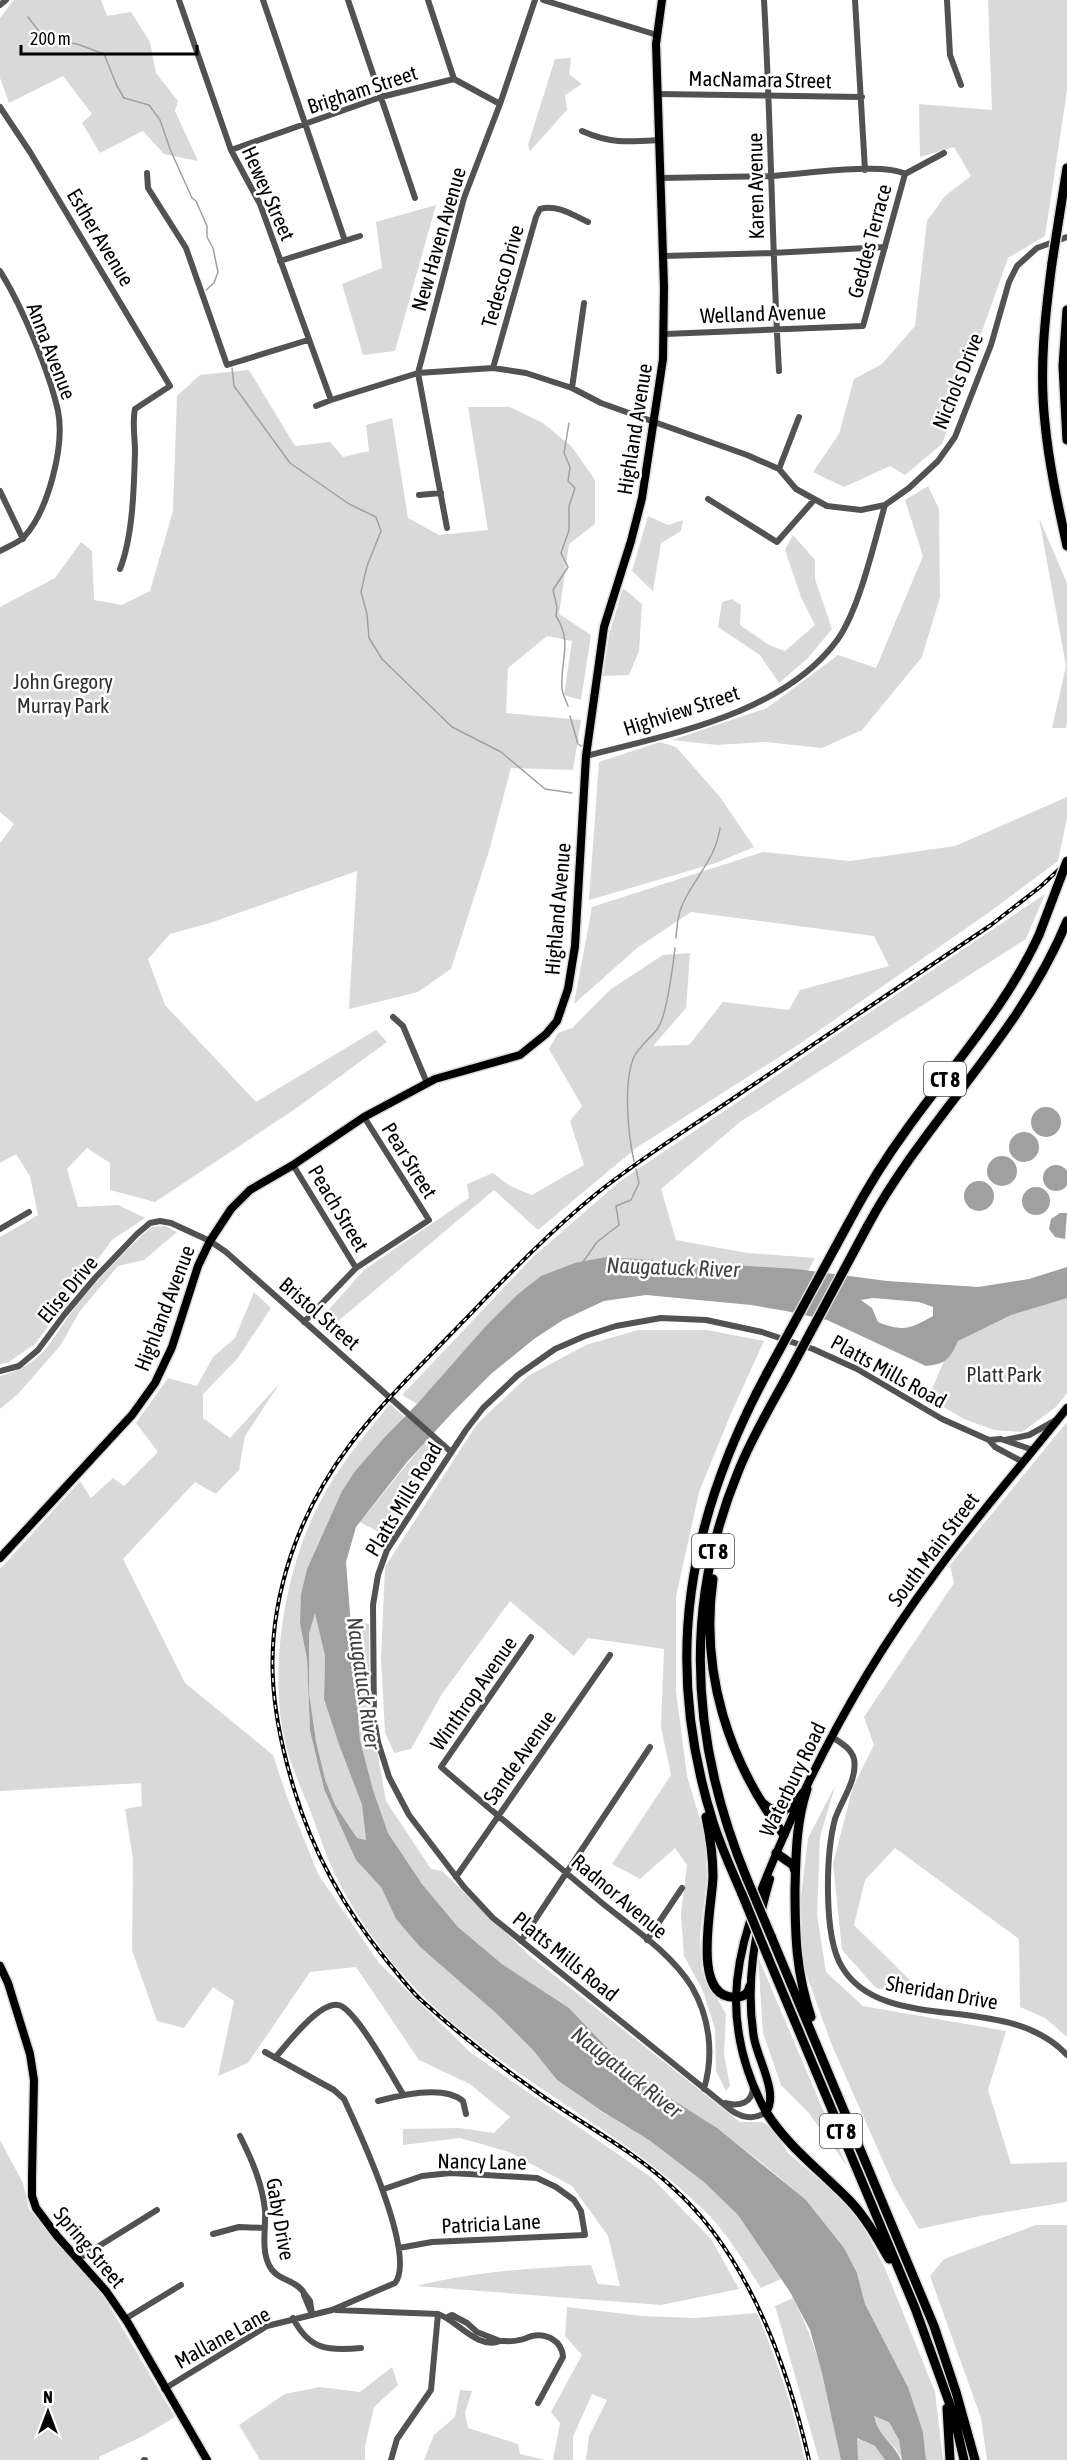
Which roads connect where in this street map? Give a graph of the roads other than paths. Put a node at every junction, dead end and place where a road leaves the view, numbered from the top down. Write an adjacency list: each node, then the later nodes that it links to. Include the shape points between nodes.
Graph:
1 (6, 0): 12 (street)
2 (179, 0): 25 (street, Hewey Street)
3 (263, 0): 22 (street)
4 (348, 0): 17 (street)
5 (428, 0): 14 (street)
6 (535, 0): 20 (street, New Haven Avenue)
7 (543, 0): 13 (street)
8 (662, 0): 13 (main road, Highland Avenue)
9 (764, 0): 18 (street, Karen Avenue)
10 (855, 0): 19 (street)
11 (947, 0): 15 (street, via 950,55)
12 (0, 5)
13 (657, 35): 16 (main road, Highland Avenue)
14 (454, 79): 17 (street, Brigham Street); 20 (street)
15 (961, 85)
16 (658, 94): 18 (street, MacNamara Street); 24 (main road, Highland Avenue)
17 (381, 97): 22 (street, Brigham Street); 33 (street)
18 (769, 97): 19 (street, MacNamara Street); 31 (street, Karen Avenue)
19 (862, 97): 28 (street)
20 (500, 104): 53 (street, New Haven Avenue, via 464,198)
21 (0, 107): 71 (street, Esther Avenue, via 170,387 136,407 127,546)
22 (306, 124): 25 (street, Brigham Street); 37 (street)
23 (582, 131): 24 (street, via 603,140)
24 (660, 140): 32 (main road, Highland Avenue)
25 (231, 150): 41 (street, Hewey Street, via 260,204)
26 (944, 153): 30 (street, Geddes Terrace)
27 (1067, 168): 69 (highway, bridge, via 1044,339 1048,448)
28 (865, 170): 30 (street); 31 (street)
29 (147, 173): 50 (street, via 148,188 186,248 227,365)
30 (905, 174): 38 (street, Geddes Terrace)
31 (771, 176): 32 (street); 39 (street, Karen Avenue)
32 (661, 178): 40 (main road, Highland Avenue)
33 (415, 198)
34 (588, 222): 51 (street, Tedesco Drive, via 556,207 540,209)
35 (360, 236): 37 (street)
36 (1067, 237): 66 (street, Nichols Drive, via 1037,248 1017,266 955,437 938,461)
37 (345, 241): 41 (street)
38 (885, 246): 39 (street); 47 (street, Geddes Terrace)
39 (772, 253): 40 (street); 48 (street, Karen Avenue)
40 (663, 256): 49 (main road, Highland Avenue)
41 (280, 261): 50 (street, Hewey Street)
42 (0, 271): 43 (street, Anna Avenue)
43 (8, 286): 44 (street, Anna Avenue); 68 (street, Anna Avenue, via 43,363 58,413 57,465 43,508)
44 (0, 289)
45 (585, 303): 54 (street)
46 (1067, 310): 59 (highway, via 1063,366)
47 (863, 326): 48 (street, Welland Avenue)
48 (776, 329): 49 (street, Welland Avenue); 52 (street, Karen Avenue)
49 (665, 334): 58 (main road, Highland Avenue)
50 (308, 340): 55 (street, Hewey Street)
51 (493, 368): 53 (street, Nichols Drive); 54 (street, Nichols Drive, via 526,373)
52 (779, 371)
53 (418, 373): 55 (street, Nichols Drive); 62 (street, New Haven Avenue)
54 (572, 388): 58 (street, Nichols Drive)
55 (331, 400): 56 (street, Nichols Drive)
56 (316, 406)
57 (799, 417): 60 (street)
58 (654, 422): 60 (street, Nichols Drive); 72 (main road, Highland Avenue, via 637,517 604,627)
59 (1067, 440)
60 (779, 469): 65 (street, Nichols Drive, via 796,489)
61 (0, 491): 68 (street)
62 (441, 493): 63 (street); 67 (street, New Haven Avenue)
63 (419, 495)
64 (708, 499): 65 (street, via 777,542)
65 (814, 500): 66 (street, Nichols Drive, via 840,509)
66 (885, 505): 72 (street, Highview Street, via 857,598 839,637 813,667 764,700 702,725)
67 (447, 528)
68 (23, 539): 70 (street, Anna Avenue)
69 (1067, 546)
70 (0, 551)
71 (120, 569)
72 (586, 756): 76 (main road, Highland Avenue, via 575,946 568,989 557,1021 520,1055)
73 (1067, 861): 99 (highway, CT 8, bridge, via 1039,935 1017,978 871,1182 731,1444 709,1505 691,1590 687,1654)
74 (1067, 921): 93 (highway, CT 8, bridge, via 1024,1005 910,1156 867,1227 747,1451)
75 (393, 1017): 76 (street, via 404,1026)
76 (427, 1083): 77 (main road, Highland Avenue)
77 (364, 1117): 78 (main road, Highland Avenue); 83 (street, Pear Street, via 429,1220)
78 (293, 1165): 82 (main road, Highland Avenue, via 250,1190); 83 (street, Peach Street)
79 (29, 1212): 81 (street)
80 (156, 1221): 82 (street, Bristol Street, via 171,1223); 85 (street, Elise Drive, via 137,1234 95,1278 38,1350 19,1366)
81 (0, 1229)
82 (210, 1240): 84 (street, Bristol Street); 94 (main road, Highland Avenue, via 155,1383 132,1415)
83 (356, 1268): 84 (street)
84 (304, 1322): 91 (street, Bristol Street)
85 (0, 1371)
86 (1067, 1408): 87 (main road, South Main Street)
87 (1059, 1418): 88 (street, Platts Mills Road, via 1029,1435); 90 (main road, South Main Street)
88 (1000, 1439): 89 (street, Platts Mills Road); 90 (street, Platts Mills Road)
89 (989, 1440): 91 (street, Platts Mills Road, via 942,1419 857,1369 805,1346 734,1325 675,1317 609,1328 541,1357 495,1396); 92 (street, Platts Mills Road)
90 (1033, 1450): 92 (main road, South Main Street)
91 (450, 1451): 109 (street, Platts Mills Road, via 380,1566 373,1605 373,1697 378,1742 392,1786)
92 (1023, 1462): 97 (main road, South Main Street, via 928,1583)
93 (731, 1489): 103 (highway, via 712,1586 711,1653 724,1720); 119 (highway, CT 8, bridge, via 718,1530 700,1634 699,1676 708,1759 747,1879)
94 (0, 1558)
95 (531, 1637): 101 (street, Winthrop Avenue)
96 (610, 1655): 104 (street, Sande Avenue)
97 (840, 1721): 98 (main road, Waterbury Road)
98 (832, 1737): 102 (main road, Waterbury Road); 117 (street, Sheridan Drive, via 850,1750 854,1761 854,1773 833,1828 829,1860 831,1935 843,1969 864,1990 883,2001 1005,2020 1036,2032)
99 (693, 1741): 115 (highway, via 712,1857 707,1969 717,1988); 136 (highway, CT 8, bridge, via 714,1824)
100 (650, 1747): 107 (street)
101 (441, 1767): 104 (street, Radnor Avenue)
102 (807, 1789): 103 (highway, via 794,1805 779,1812 766,1806); 105 (main road, Waterbury Road); 108 (highway, via 797,1827)
103 (756, 1793): 105 (highway)
104 (498, 1816): 107 (street, Radnor Avenue); 109 (street, Sande Avenue)
105 (784, 1835): 106 (main road, Waterbury Road)
106 (776, 1853): 108 (highway, via 793,1865); 114 (main road, Waterbury Road, via 757,1925); 115 (main road, Waterbury Road, via 747,1934)
107 (567, 1874): 111 (street, Radnor Avenue); 112 (street)
108 (796, 1874): 119 (highway, via 798,1972)
109 (456, 1877): 112 (street, Platts Mills Road, via 484,1910)
110 (682, 1888): 111 (street)
111 (647, 1940): 121 (street, Radnor Avenue, via 682,1973 702,2008 710,2050)
112 (521, 1941): 121 (street, Platts Mills Road)
113 (0, 1966): 134 (main road, Spring Street, via 30,2054 34,2080 33,2202)
114 (750, 1986): 115 (highway, via 746,1994); 125 (main road, Waterbury Road, via 754,2041 771,2096)
115 (736, 1997): 120 (main road, Waterbury Road, via 740,2044)
116 (265, 2052): 118 (street)
117 (1067, 2055)
118 (275, 2058): 122 (street, via 312,2018 338,2005 346,2008 368,2035); 128 (street, via 344,2099)
119 (831, 2079): 150 (highway, CT 8, via 934,2326)
120 (753, 2086): 124 (street, via 751,2098 743,2104); 125 (main road, Waterbury Road)
121 (704, 2089): 124 (street, Platts Mills Road)
122 (403, 2094): 123 (street); 126 (street, via 452,2094 463,2101)
123 (378, 2102)
124 (720, 2102): 125 (street, Platts Mills Road, via 743,2116 758,2117)
125 (766, 2112): 136 (highway, via 788,2142 864,2217)
126 (466, 2114)
127 (240, 2136): 130 (street, Gaby Drive, via 260,2183)
128 (384, 2189): 132 (street, Nancy Lane, via 422,2176 537,2178 574,2200 581,2211); 133 (street)
129 (157, 2210): 134 (street)
130 (265, 2228): 131 (street, via 239,2227); 138 (street, Gaby Drive, via 269,2267 277,2276 300,2287 310,2301)
131 (213, 2234)
132 (585, 2235): 133 (street, Patricia Lane, via 432,2242)
133 (399, 2248): 137 (street, Mallane Lane, via 400,2276 395,2283)
134 (78, 2259): 141 (main road, Spring Street)
135 (181, 2285): 141 (street)
136 (915, 2308): 143 (highway, CT 8)
137 (332, 2310): 138 (street, Mallane Lane); 139 (street, Mallane Lane)
138 (312, 2314): 140 (street, Mallane Lane)
139 (438, 2314): 145 (street, Mallane Lane, via 476,2339 494,2343 534,2336 555,2340 562,2349 562,2357); 147 (street, via 431,2390 397,2439)
140 (293, 2318): 142 (street, via 311,2344); 144 (street, Mallane Lane, via 267,2326)
141 (125, 2319): 144 (main road, Spring Street)
142 (361, 2348)
143 (940, 2376): 148 (highway, via 948,2410); 149 (highway, CT 8)
144 (164, 2389): 146 (main road, Spring Street)
145 (538, 2403)
146 (207, 2460)
147 (391, 2460)
148 (950, 2460)
149 (964, 2460)
150 (974, 2460)

